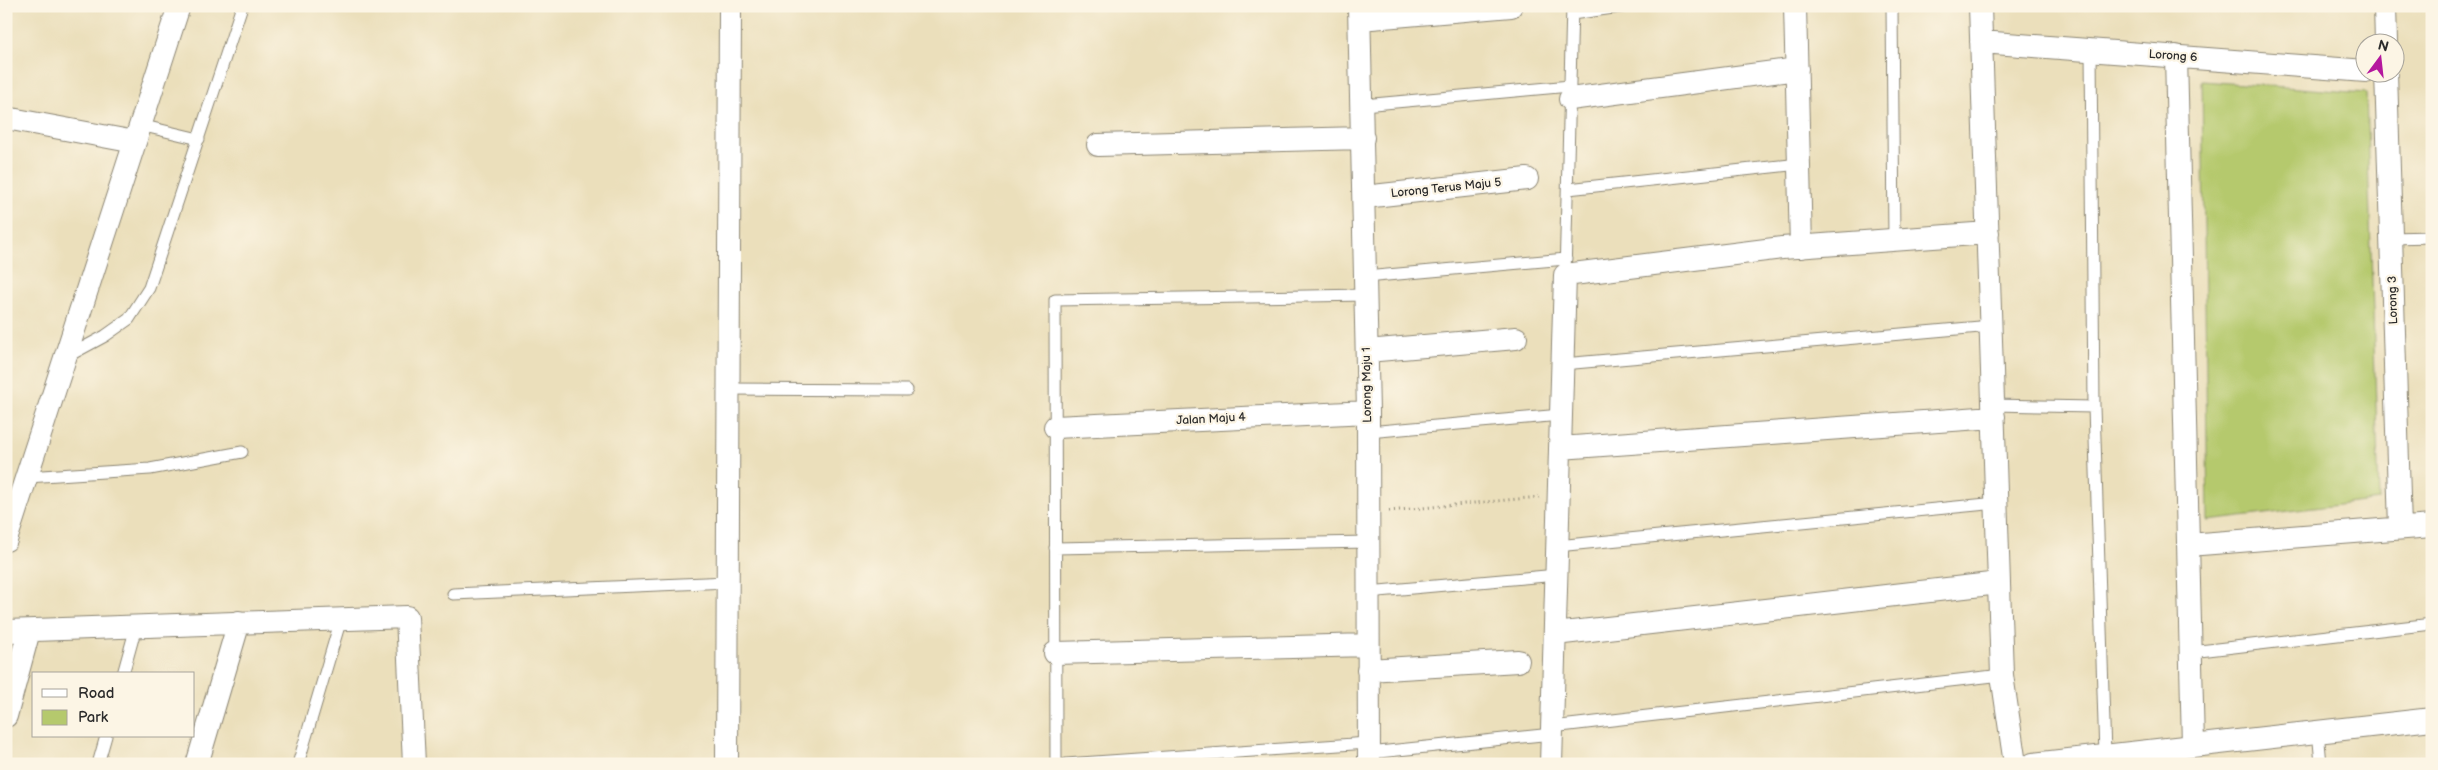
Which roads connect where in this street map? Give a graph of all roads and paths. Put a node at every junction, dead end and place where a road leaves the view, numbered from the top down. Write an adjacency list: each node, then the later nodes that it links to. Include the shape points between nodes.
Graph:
1 (179, 6): 22 (street)
2 (242, 6): 24 (lane)
3 (730, 6): 42 (street)
4 (1510, 6): 11 (street)
5 (1627, 6): 10 (lane)
6 (1795, 6): 16 (street)
7 (1892, 6): 33 (lane)
8 (1980, 6): 13 (street)
9 (2385, 6): 12 (street)
10 (1572, 10): 19 (lane)
11 (1360, 13): 20 (street, Lorong Maju 1)
12 (2386, 32)
13 (1981, 42): 14 (street, Lorong 6); 30 (street)
14 (2091, 50): 15 (street, Lorong 6); 44 (lane)
15 (2176, 56): 17 (street, Lorong 6); 59 (street)
16 (1797, 69): 19 (street); 26 (street)
17 (2356, 70)
18 (2386, 82): 32 (street, Lorong 3)
19 (1570, 92): 20 (lane); 28 (lane)
20 (1363, 105): 23 (street, Lorong Maju 1)
21 (6, 118): 22 (street)
22 (138, 134): 24 (lane); 40 (street)
23 (1363, 138): 25 (street); 29 (street, Lorong Maju 1)
24 (199, 139): 40 (lane, via 149,288 129,320)
25 (1098, 145)
26 (1799, 164): 28 (lane); 34 (street)
27 (1528, 178): 29 (street, Lorong Terus Maju 5)
28 (1568, 189): 35 (lane)
29 (1364, 197): 36 (street, Lorong Maju 1)
30 (1988, 233): 33 (street); 37 (street)
31 (2432, 237): 32 (lane)
32 (2391, 238): 56 (street, Lorong 3)
33 (1894, 240): 34 (street)
34 (1801, 247): 35 (street)
35 (1566, 267): 36 (lane); 41 (street)
36 (1366, 286): 39 (street, Lorong Maju 1); 48 (lane, via 1054,300)
37 (1991, 326): 41 (lane); 45 (street)
38 (1516, 338): 39 (street)
39 (1366, 351): 47 (street, Lorong Maju 1)
40 (65, 357): 51 (street)
41 (1563, 364): 46 (street)
42 (728, 389): 43 (lane); 63 (street)
43 (906, 390)
44 (2094, 407): 45 (lane); 88 (lane)
45 (1994, 411): 49 (street); 53 (street)
46 (1561, 415): 47 (lane); 49 (street)
47 (1368, 422): 48 (street, Jalan Maju 4); 54 (street, Lorong Maju 1)
48 (1055, 427): 61 (lane)
49 (1560, 448): 52 (street)
50 (242, 452): 51 (lane, via 150,469)
51 (27, 477): 57 (street)
52 (1560, 495): 54 (path); 60 (street)
53 (1997, 503): 60 (lane); 64 (street)
54 (1368, 512): 58 (street, Lorong Maju 1)
55 (2432, 526): 56 (street)
56 (2400, 528): 59 (street)
57 (6, 540)
58 (1368, 542): 61 (lane); 65 (street, Lorong Maju 1)
59 (2188, 545): 75 (street)
60 (1557, 546): 62 (street)
61 (1055, 548): 76 (lane)
62 (1557, 575): 65 (lane); 73 (street)
63 (728, 582): 66 (lane); 93 (street)
64 (1999, 583): 73 (street); 80 (street)
65 (1368, 592): 74 (street, Lorong Maju 1)
66 (453, 594)
67 (340, 619): 68 (street); 91 (lane); 92 (street, via 407,617)
68 (239, 622): 70 (street); 89 (street)
69 (2432, 624): 75 (lane)
70 (136, 627): 72 (street); 79 (lane)
71 (6, 631): 72 (street)
72 (29, 631): 81 (street)
73 (1555, 634): 83 (street)
74 (1368, 645): 76 (street); 78 (street, Lorong Maju 1)
75 (2191, 652): 86 (street)
76 (1056, 653): 94 (lane)
77 (1518, 661): 78 (street)
78 (1368, 670): 87 (street, Lorong Maju 1)
79 (124, 672)
80 (2002, 675): 83 (lane); 97 (street)
81 (6, 716)
82 (2432, 718): 84 (street)
83 (1552, 730): 87 (lane); 96 (street)
84 (2318, 731): 86 (street); 99 (lane)
85 (105, 738): 90 (lane)
86 (2193, 745): 88 (street)
87 (1369, 753): 95 (lane)
88 (2105, 755): 98 (street)
89 (198, 761)
90 (98, 764)
91 (298, 764)
92 (414, 764)
93 (727, 764)
94 (1056, 764)
95 (1066, 764)
96 (1551, 764)
97 (2015, 764)
98 (2033, 764)
99 (2322, 764)

